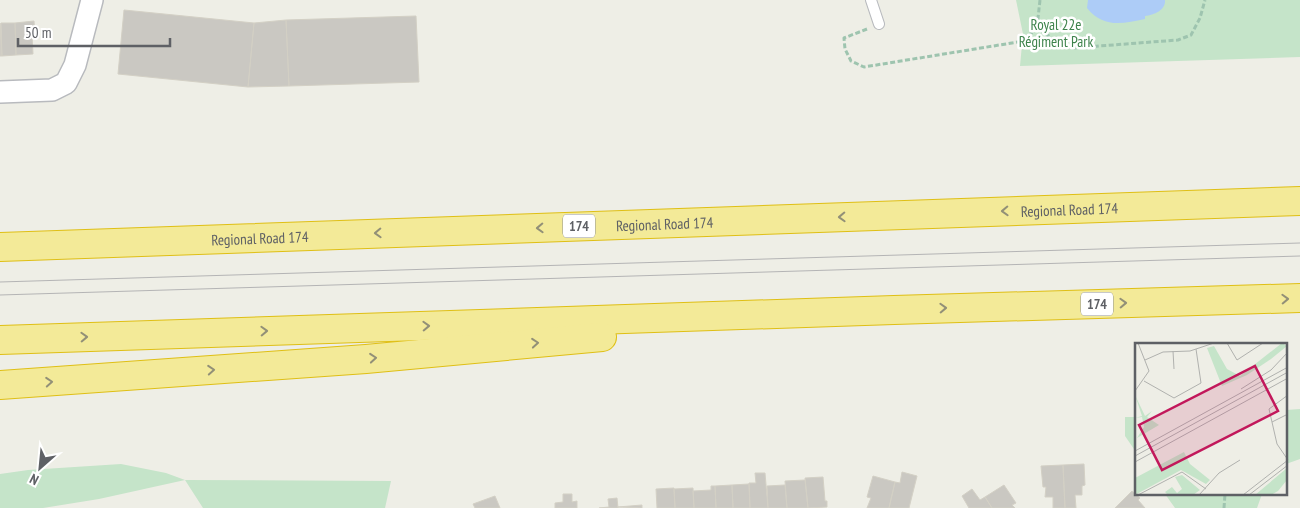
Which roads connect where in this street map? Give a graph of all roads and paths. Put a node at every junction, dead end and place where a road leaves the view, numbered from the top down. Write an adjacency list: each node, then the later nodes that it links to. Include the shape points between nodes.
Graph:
1 (92, 0): 7 (street, via 75,65 66,83 52,90)
2 (871, 0): 5 (lane)
3 (1040, 0): 6 (path)
4 (1206, 0): 6 (path, via 1191,35 1178,40 1073,48 1054,40)
5 (879, 24): 6 (path, via 844,38 844,48 851,61 864,67 1024,41)
6 (1037, 27)
7 (0, 92)
8 (1300, 194): 10 (highway)
9 (1300, 201): 10 (highway, Regional Road 174 / 174)
10 (1158, 205): 11 (highway, Regional Road 174 / 174, one-way to 11)
11 (0, 247)
12 (1300, 298): 13 (highway, 174, one-way to 12)
13 (894, 310): 14 (highway, 174, one-way to 13); 15 (highway, one-way to 13, via 366,359)
14 (0, 340)
15 (0, 385)

